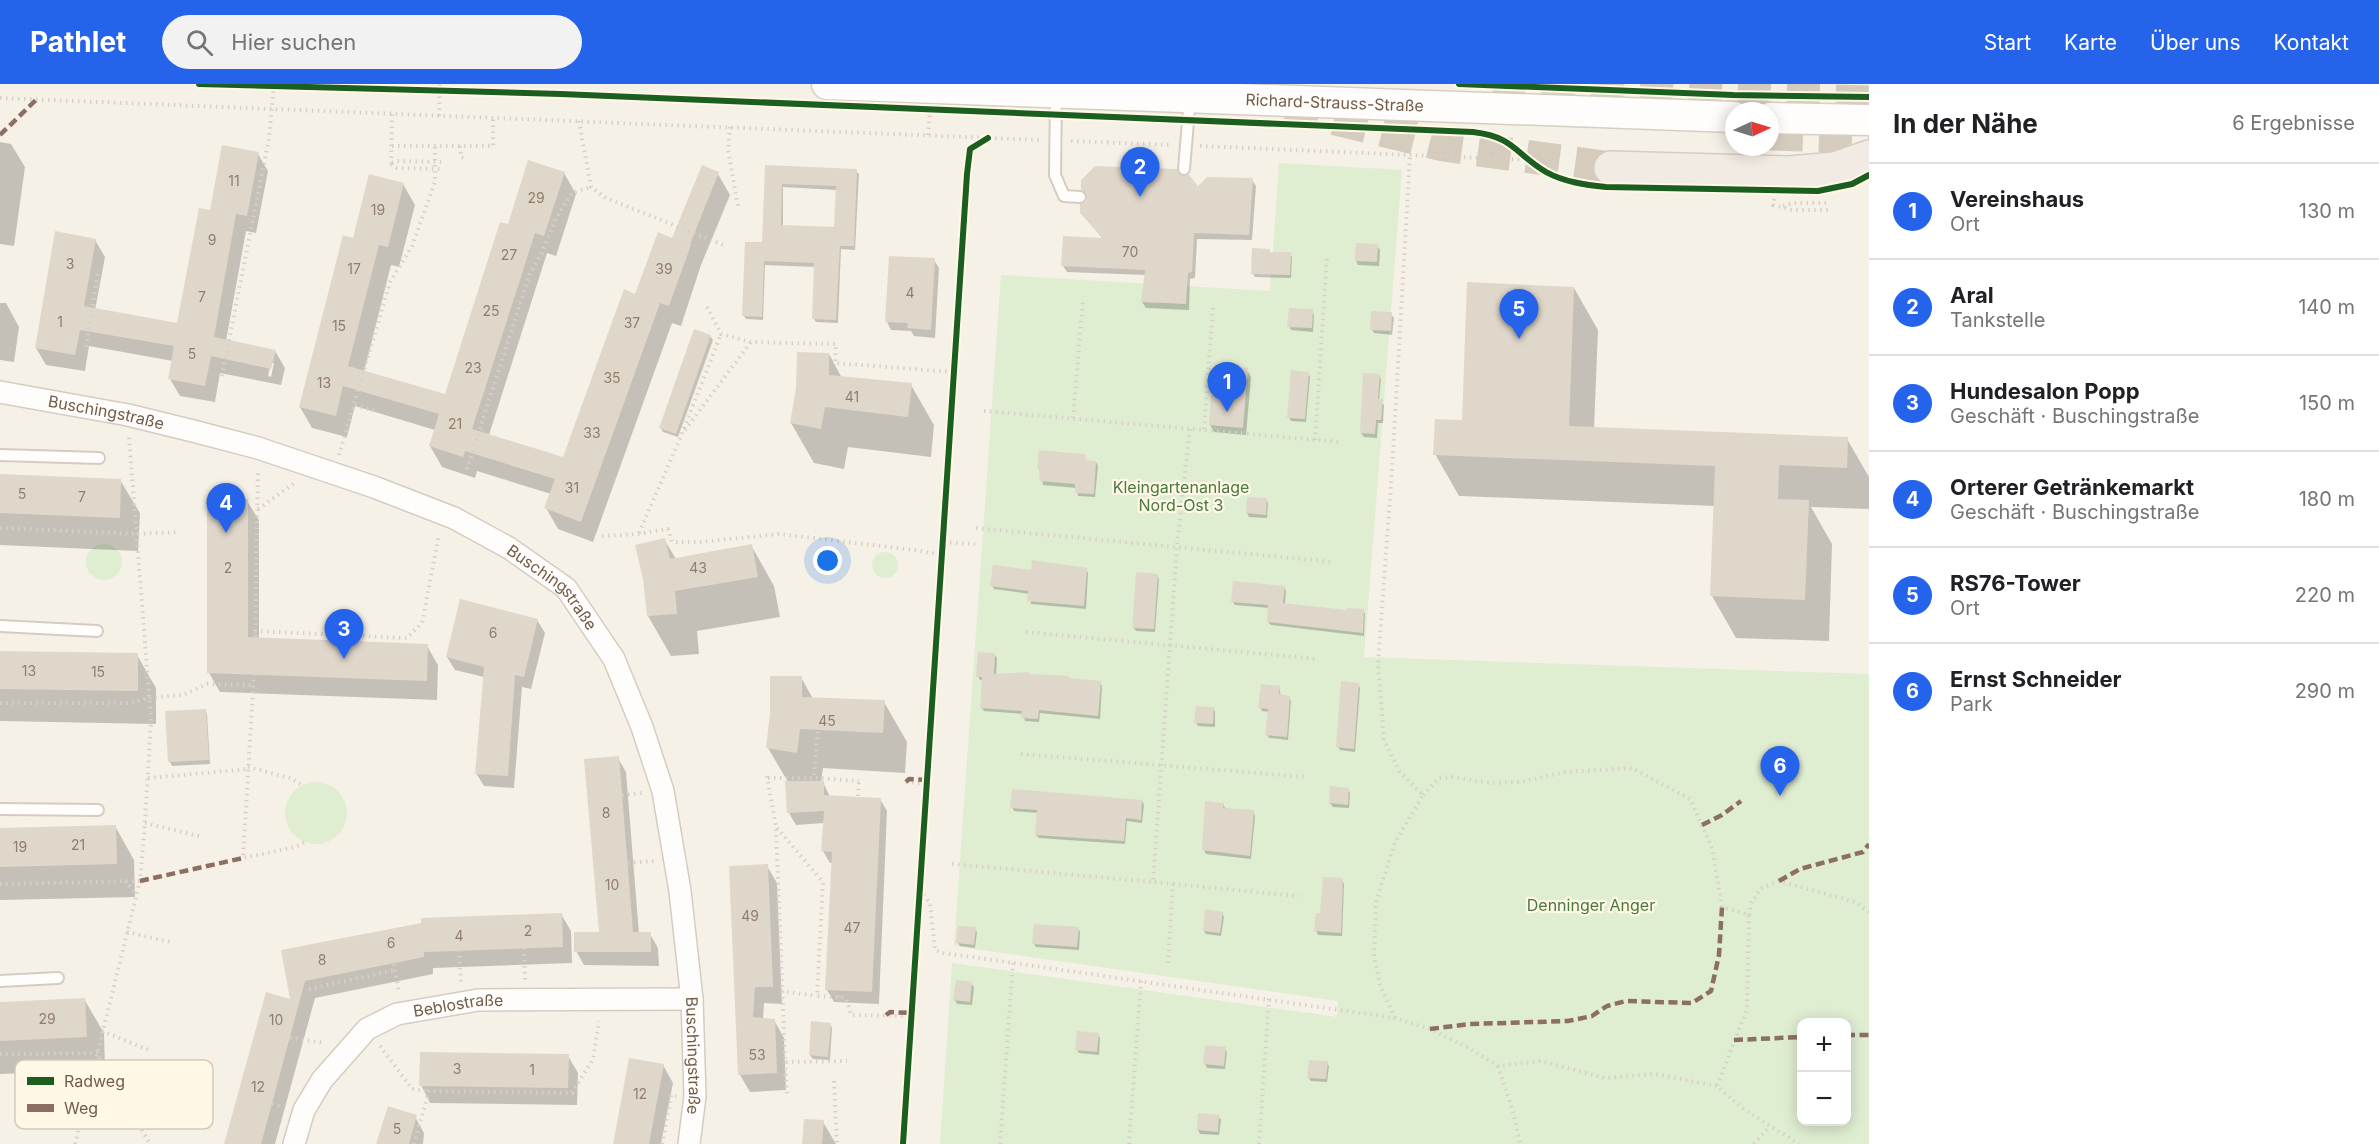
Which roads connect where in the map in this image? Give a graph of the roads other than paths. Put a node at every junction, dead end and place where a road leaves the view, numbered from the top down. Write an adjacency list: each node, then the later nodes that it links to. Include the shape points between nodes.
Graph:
1 (827, 84): 2 (main road, Richard-Strauss-Straße)
2 (982, 87): 3 (main road, Richard-Strauss-Straße)
3 (1056, 92): 4 (main road, Richard-Strauss-Straße); 11 (lane, via 1055,175 1064,196)
4 (1190, 97): 5 (main road, Richard-Strauss-Straße); 10 (lane)
5 (1725, 117)
6 (1779, 118): 7 (main road)
7 (1869, 120)
8 (1869, 157): 9 (highway, via 1835,169 1789,173)
9 (1611, 168)
10 (1184, 169)
11 (1080, 197)
12 (0, 392): 21 (street, Buschingstraße, via 128,416 258,448 325,470 443,512 509,548 566,588 614,659 663,791 680,891)
13 (0, 455): 14 (lane)
14 (99, 458)
15 (0, 626): 16 (lane)
16 (97, 631)
17 (0, 809): 18 (lane)
18 (98, 810)
19 (58, 978): 20 (lane)
20 (0, 981)
21 (692, 999): 22 (street, Beblostraße, via 478,1000 397,1014 367,1029 322,1080 304,1110); 23 (street, Buschingstraße, via 695,1096)
22 (294, 1144)
23 (689, 1144)

